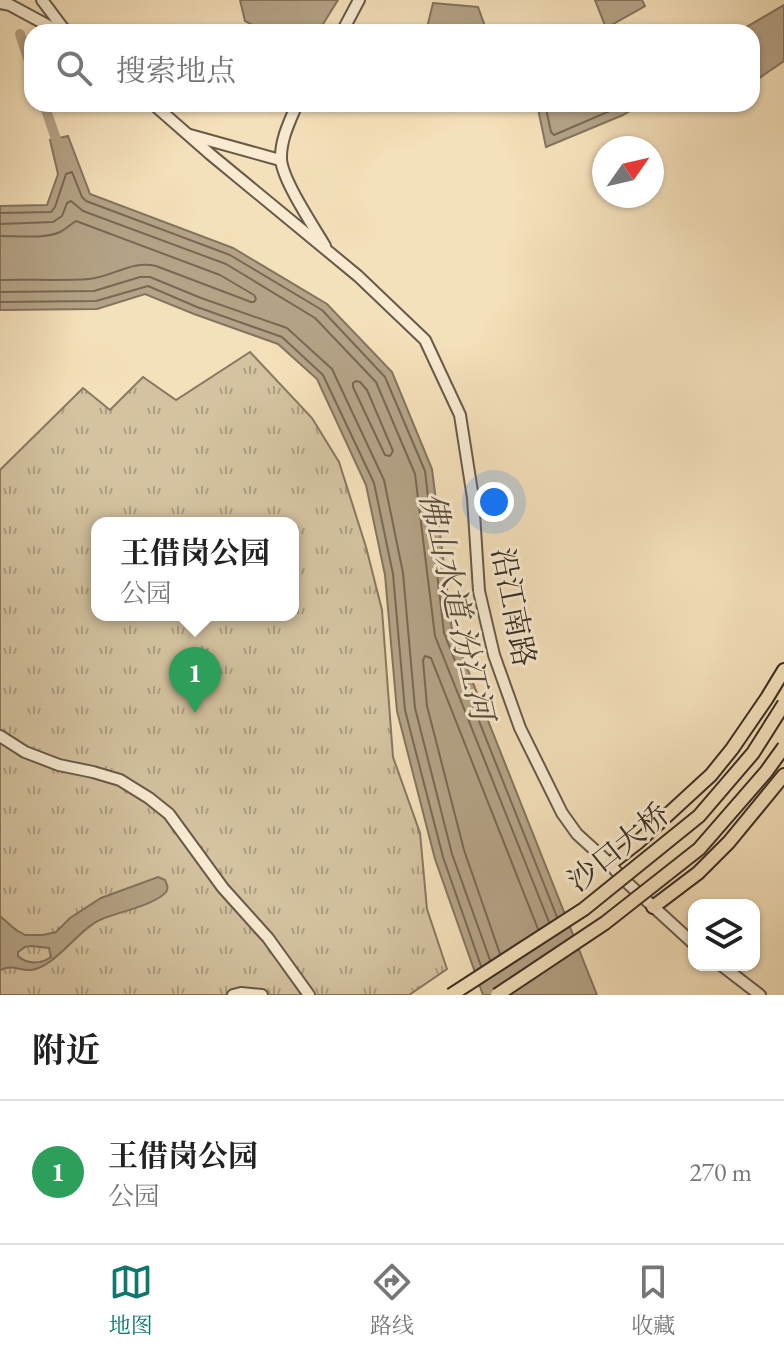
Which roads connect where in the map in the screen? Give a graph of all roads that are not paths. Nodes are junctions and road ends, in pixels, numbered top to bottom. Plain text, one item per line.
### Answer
1 (42, 0) edge
2 (359, 0) edge
3 (0, 3) edge
4 (45, 24) edge
5 (60, 24) edge
6 (346, 24) edge
7 (162, 112) edge
8 (294, 112) edge
9 (187, 134) junction
10 (280, 160) junction
11 (328, 251) junction
12 (784, 670) edge
13 (784, 704) edge
14 (0, 736) edge
15 (784, 747) edge
16 (784, 775) edge
17 (610, 864) junction
18 (653, 907) junction
19 (688, 939) edge
20 (729, 971) edge
21 (233, 995) edge
22 (262, 995) edge
23 (309, 995) edge
24 (451, 995) edge
25 (497, 995) edge
26 (760, 995) edge

1 - 5 street
2 - 6 street
3 - 4 street
7 - 9 street, 沿江南路
8 - 10 street
9 - 10 street
9 - 11 street, 沿江南路
10 - 11 street
11 - 17 street, 沿江南路
12 - 17 main road
13 - 24 main road, 沙口大桥, bridge
14 - 23 street
15 - 25 main road, 沙口大桥, bridge
16 - 18 main road
17 - 18 street, 沿江南路
18 - 19 street, 沿江南路
20 - 26 street
21 - 22 street

